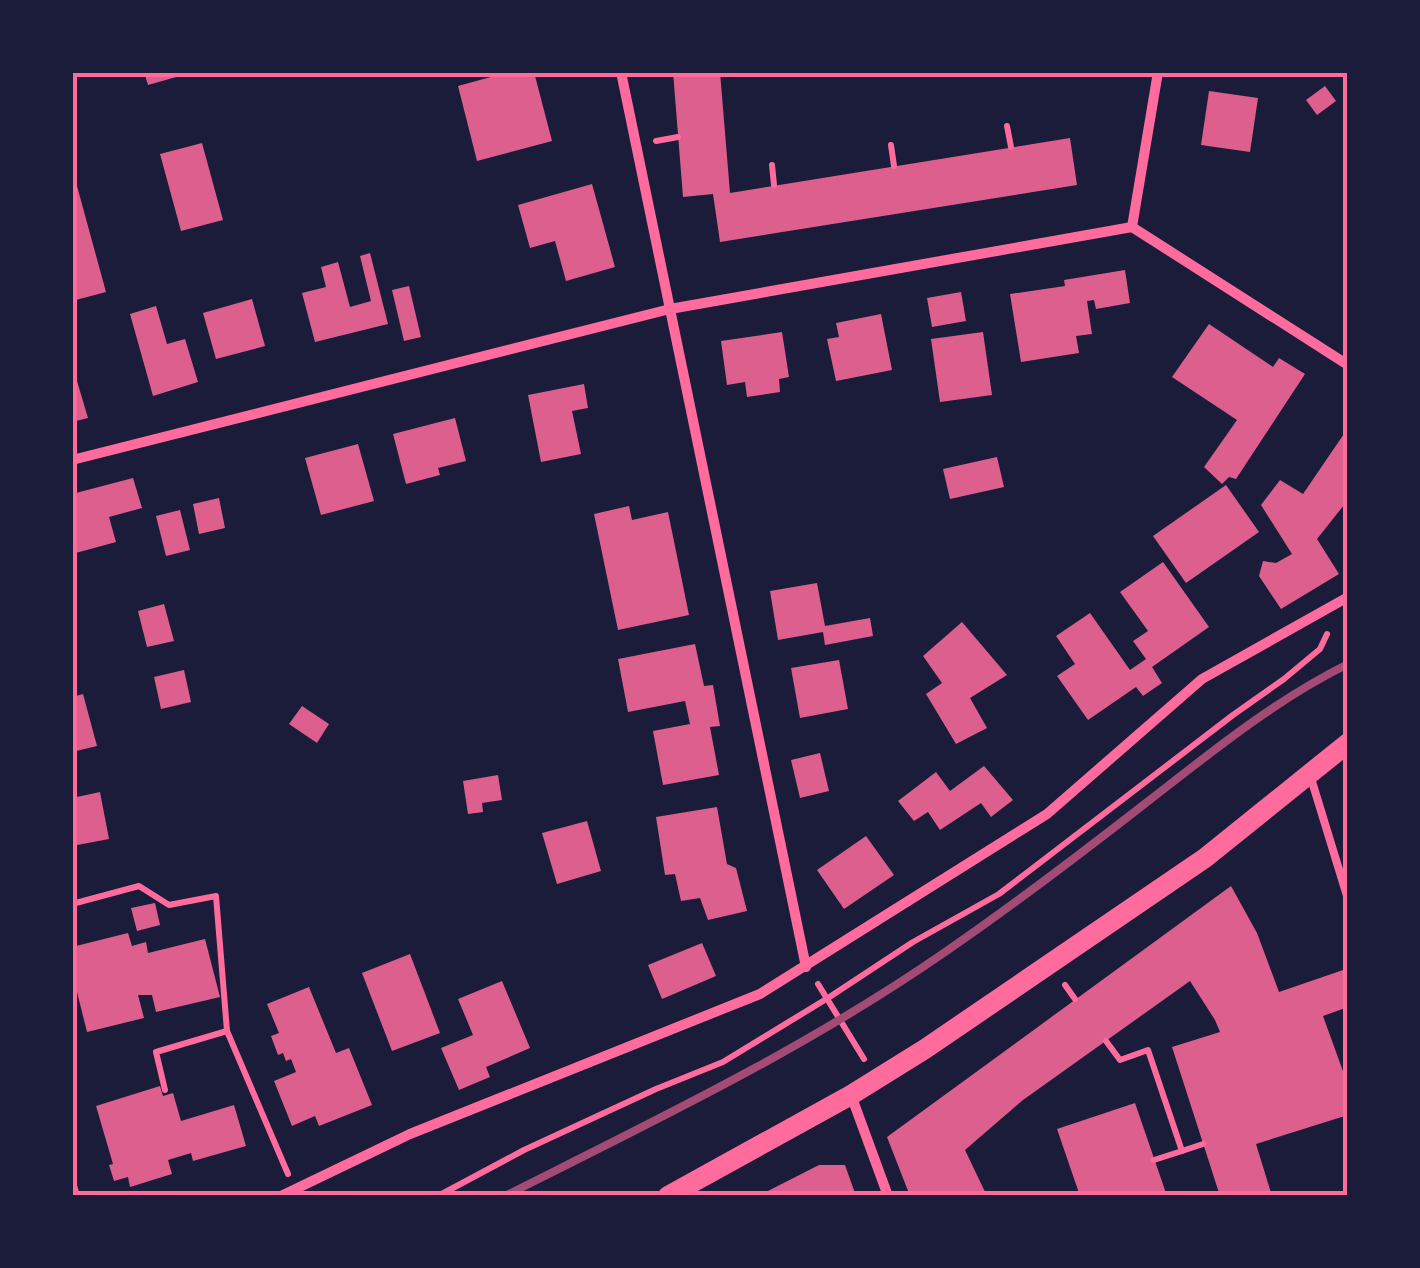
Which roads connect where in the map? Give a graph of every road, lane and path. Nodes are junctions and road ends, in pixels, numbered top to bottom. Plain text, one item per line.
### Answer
1 (621, 72) edge
2 (1158, 72) edge
3 (1008, 126) dead end
4 (891, 146) dead end
5 (1011, 147) dead end
6 (772, 165) dead end
7 (894, 166) dead end
8 (774, 185) dead end
9 (1132, 227) junction
10 (670, 309) junction
11 (1348, 364) edge
12 (72, 460) edge
13 (1344, 599) edge
14 (1348, 743) edge
15 (1310, 775) junction
16 (1348, 899) edge
17 (72, 904) edge
18 (806, 966) junction
19 (828, 998) junction
20 (227, 1031) junction
21 (1106, 1041) dead end
22 (863, 1055) dead end
23 (165, 1090) dead end
24 (851, 1094) junction
25 (1203, 1144) dead end
26 (1182, 1151) junction
27 (1154, 1160) dead end
28 (72, 1186) edge
29 (294, 1188) junction
30 (75, 1196) edge
31 (281, 1196) edge
32 (438, 1196) edge
33 (668, 1196) edge
34 (888, 1196) edge

1 - 10 street
2 - 9 street
3 - 5 path
4 - 7 path
6 - 8 path
9 - 10 street
9 - 11 street
10 - 12 street
10 - 18 street
13 - 18 street
13 - 19 path
14 - 15 main road
15 - 16 lane
15 - 24 main road
17 - 20 path
18 - 29 street
19 - 22 path
19 - 32 path
20 - 23 path
20 - 29 path
21 - 26 path
24 - 33 main road
24 - 34 street
25 - 26 path
26 - 27 path
28 - 30 street
29 - 31 street

